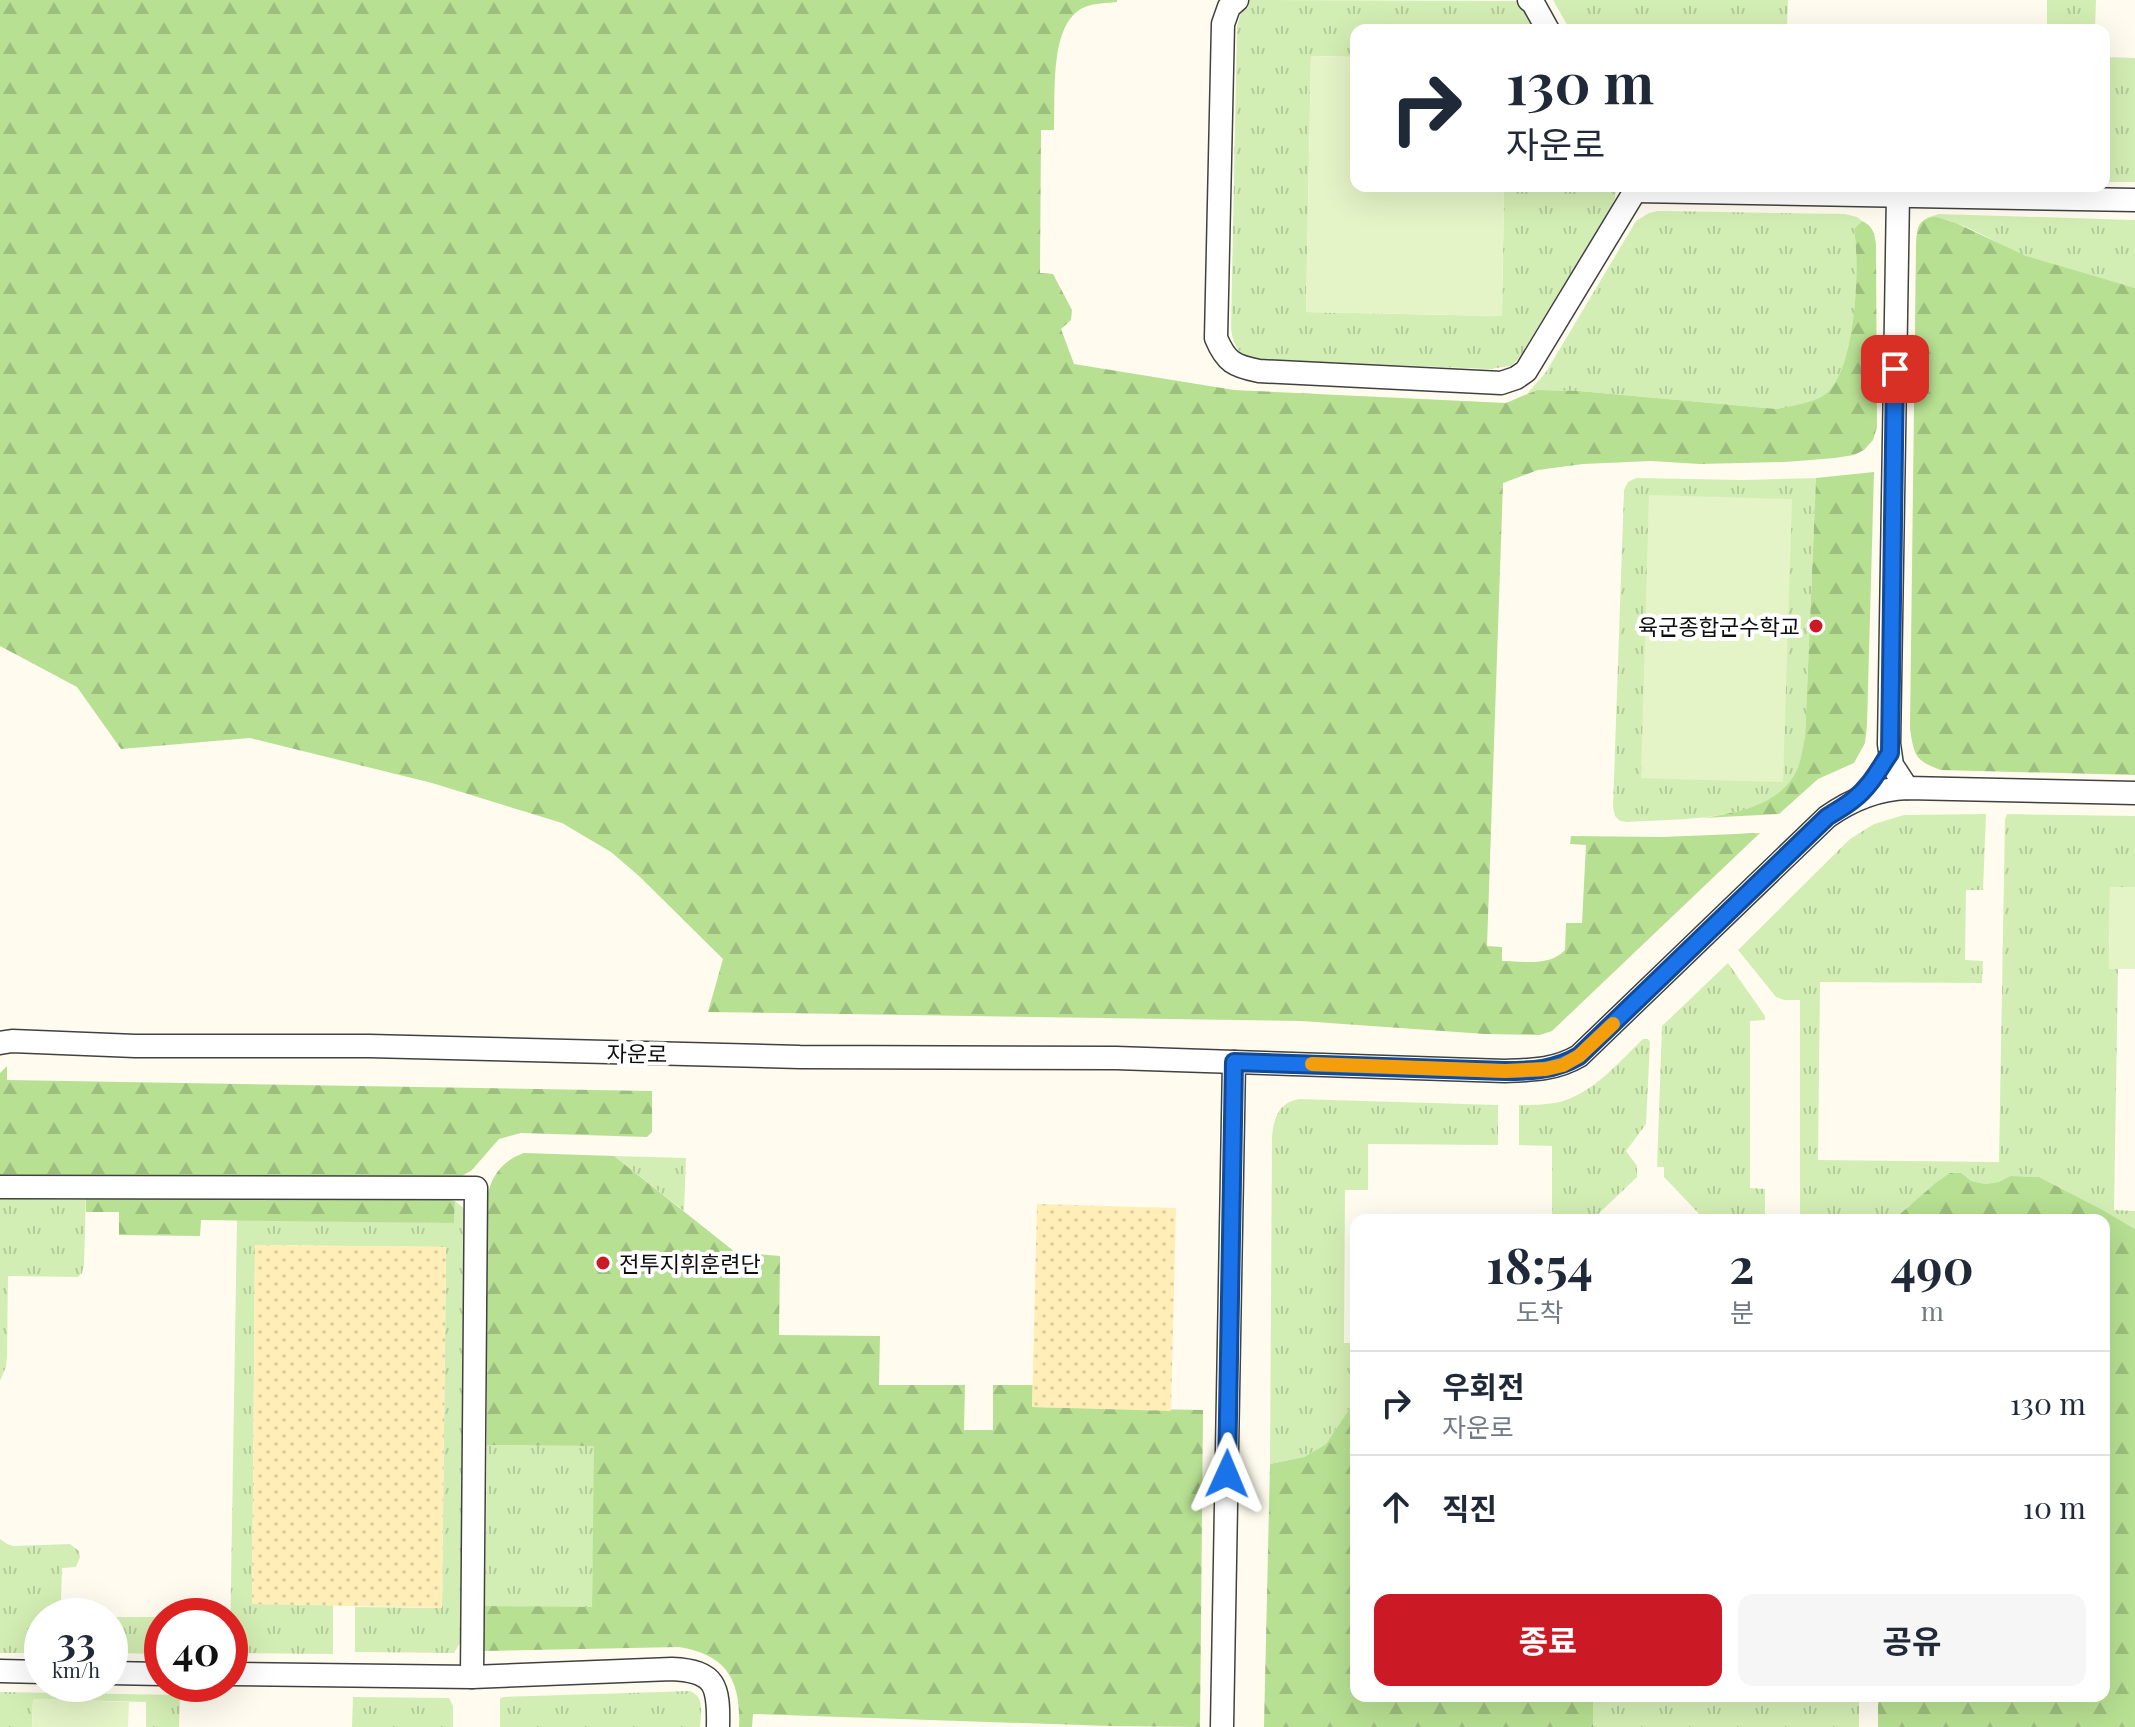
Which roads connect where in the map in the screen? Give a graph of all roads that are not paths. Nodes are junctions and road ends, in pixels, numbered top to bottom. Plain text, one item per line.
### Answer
1 (1237, 0) edge
2 (1529, 0) edge
3 (1545, 24) edge
4 (1631, 192) edge
5 (1792, 192) edge
6 (1898, 194) junction
7 (2135, 200) edge
8 (1890, 753) junction
9 (1907, 788) junction
10 (2135, 793) edge
11 (1852, 801) junction
12 (0, 1043) edge
13 (1234, 1062) junction
14 (0, 1187) edge
15 (0, 1671) edge
16 (24, 1672) edge
17 (248, 1674) edge
18 (472, 1677) junction
19 (718, 1727) edge
20 (1222, 1727) edge

1 - 4 street
2 - 3 street
5 - 6 street
6 - 7 street
6 - 8 street
8 - 9 street
8 - 11 street
9 - 10 street
9 - 11 street
11 - 13 street, 자운로
12 - 13 street, 자운로
13 - 20 street
14 - 18 street
15 - 16 street
17 - 18 street
18 - 19 street

